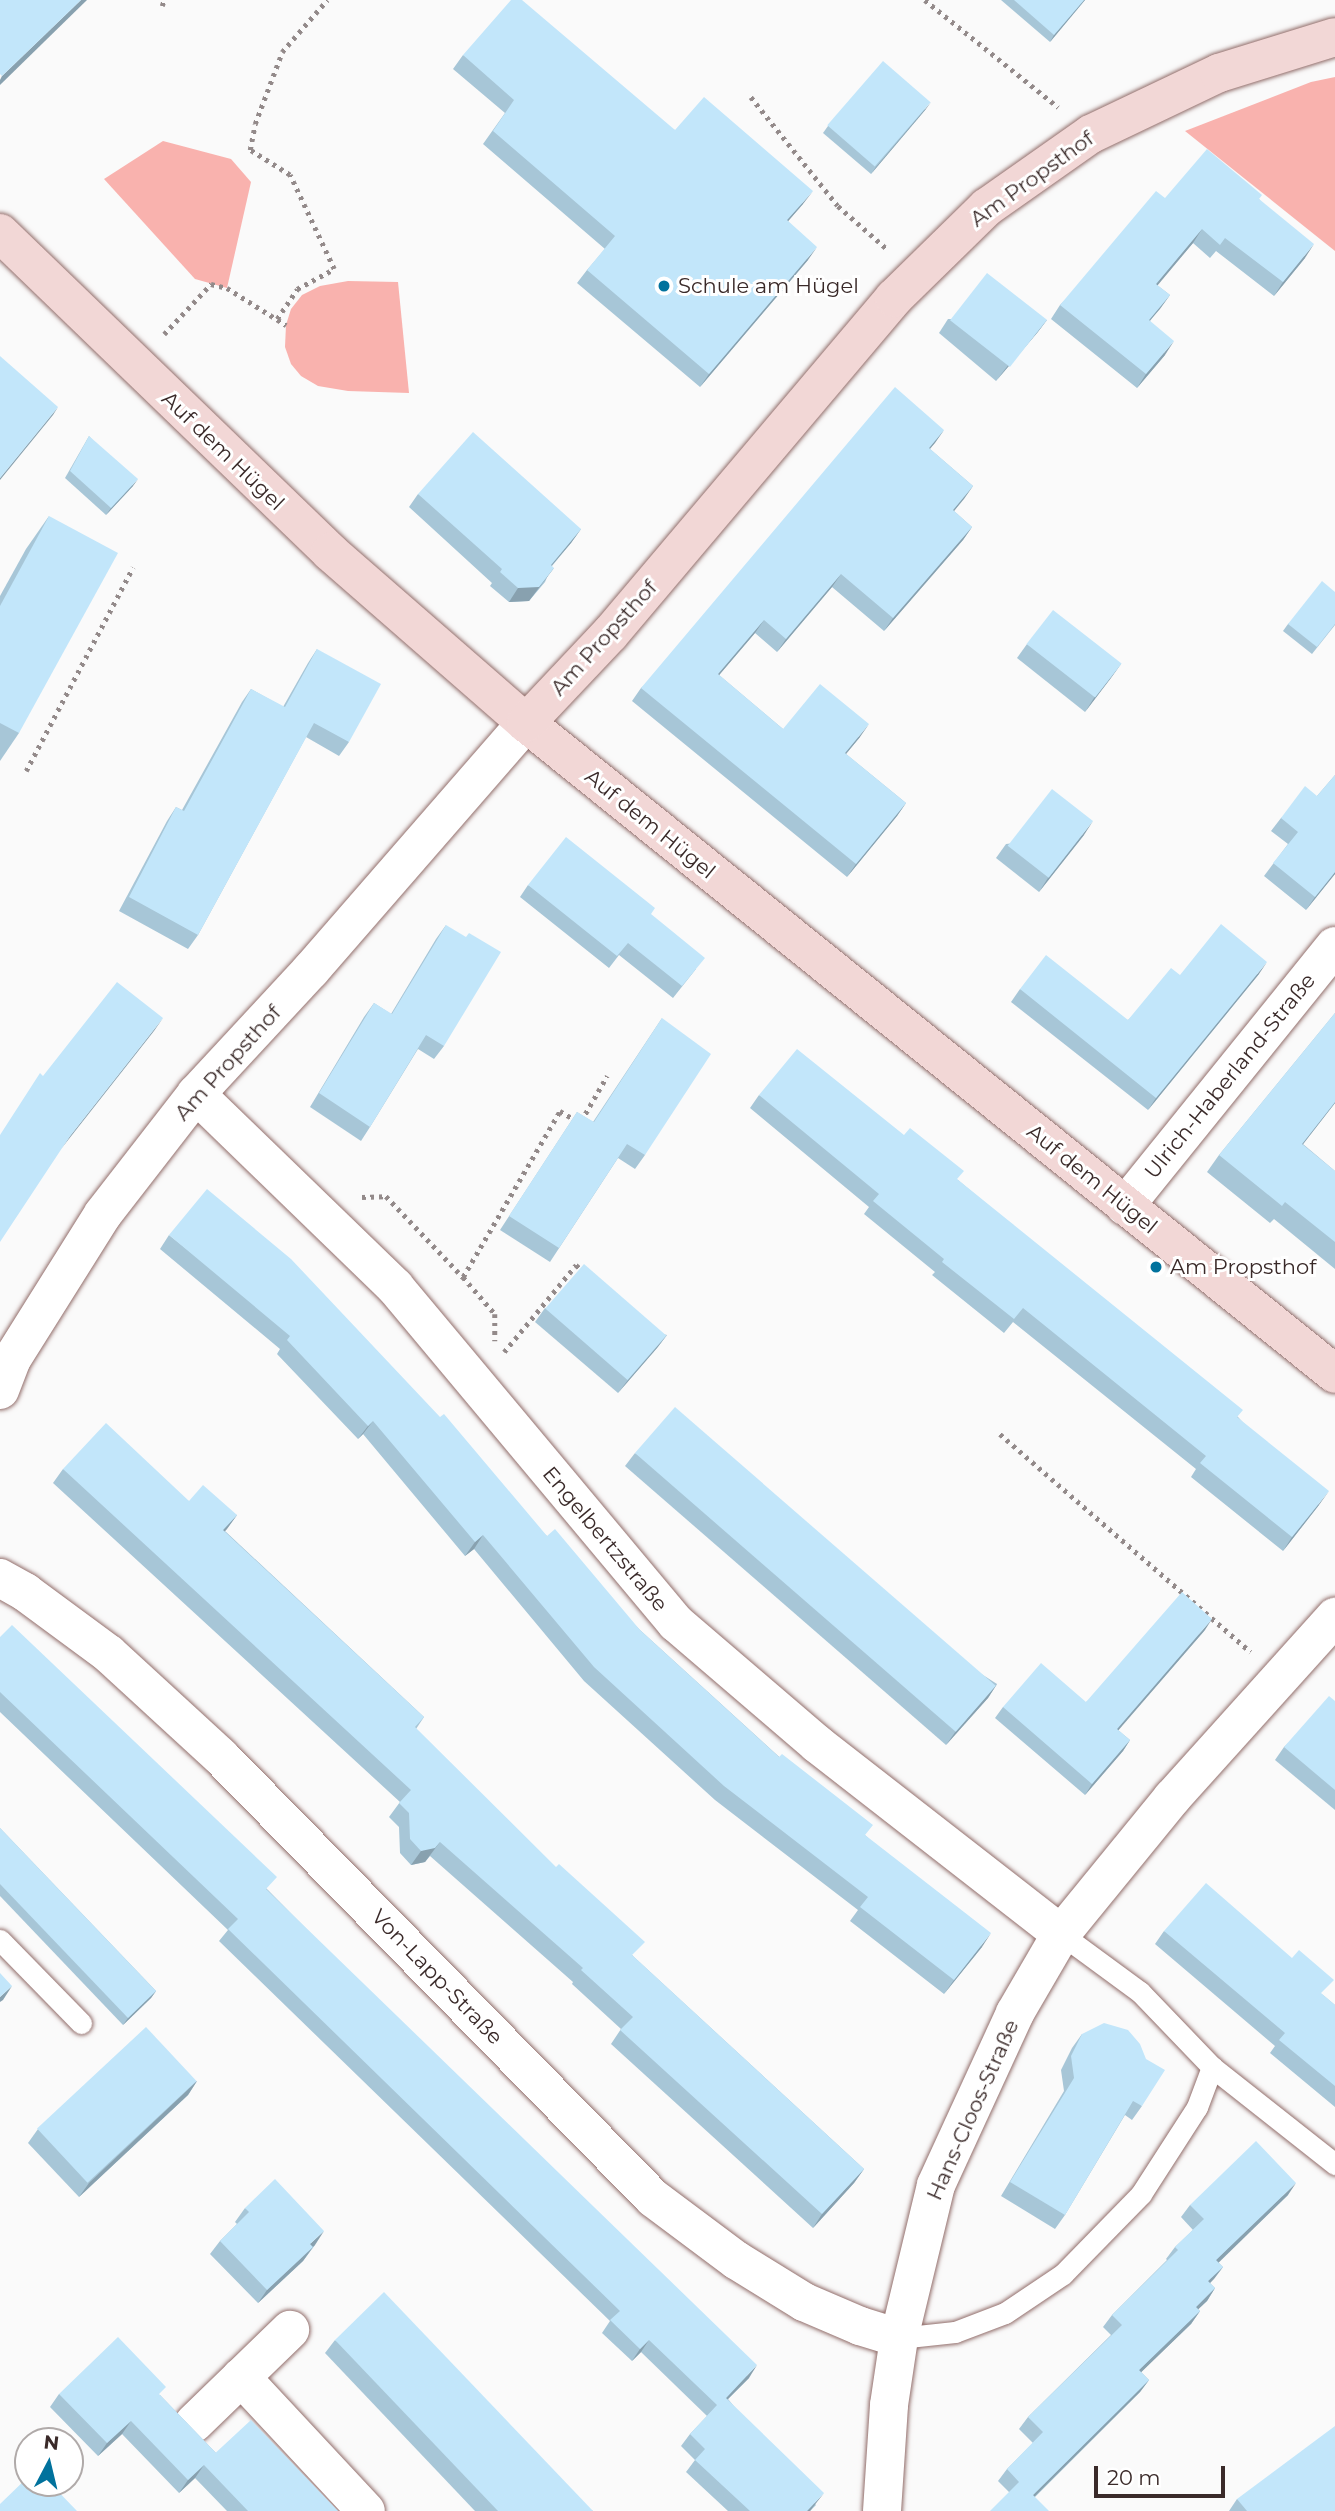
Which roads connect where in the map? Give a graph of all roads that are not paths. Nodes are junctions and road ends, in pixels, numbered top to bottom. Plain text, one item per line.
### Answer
1 (1335, 37) edge
2 (0, 233) edge
3 (526, 723) junction
4 (1335, 946) edge
5 (196, 1094) junction
6 (1125, 1206) junction
7 (4, 1367) edge
8 (1335, 1374) edge
9 (0, 1578) edge
10 (1335, 1617) edge
11 (1061, 1934) junction
12 (0, 1940) edge
13 (81, 2023) dead end
14 (1212, 2067) junction
15 (1335, 2164) edge
16 (290, 2330) dead end
17 (899, 2338) junction
18 (241, 2377) junction
19 (194, 2423) dead end
20 (366, 2511) edge
21 (882, 2511) edge

1 - 3 street, Am Propsthof
2 - 3 street, Auf dem Hügel
3 - 5 street, Am Propsthof
3 - 6 street, Auf dem Hügel
4 - 6 street, Ulrich-Haberland-Straße
5 - 7 street, Am Propsthof
5 - 11 street, Engelbertzstraße
6 - 8 street, Auf dem Hügel
9 - 17 street, Von-Lapp-Straße
10 - 11 street, Hans-Cloos-Straße
11 - 14 lane
11 - 17 street, Hans-Cloos-Straße
12 - 13 lane
14 - 15 lane
14 - 17 lane
16 - 18 street
17 - 21 street, Hans-Cloos-Straße
18 - 19 street
18 - 20 street

